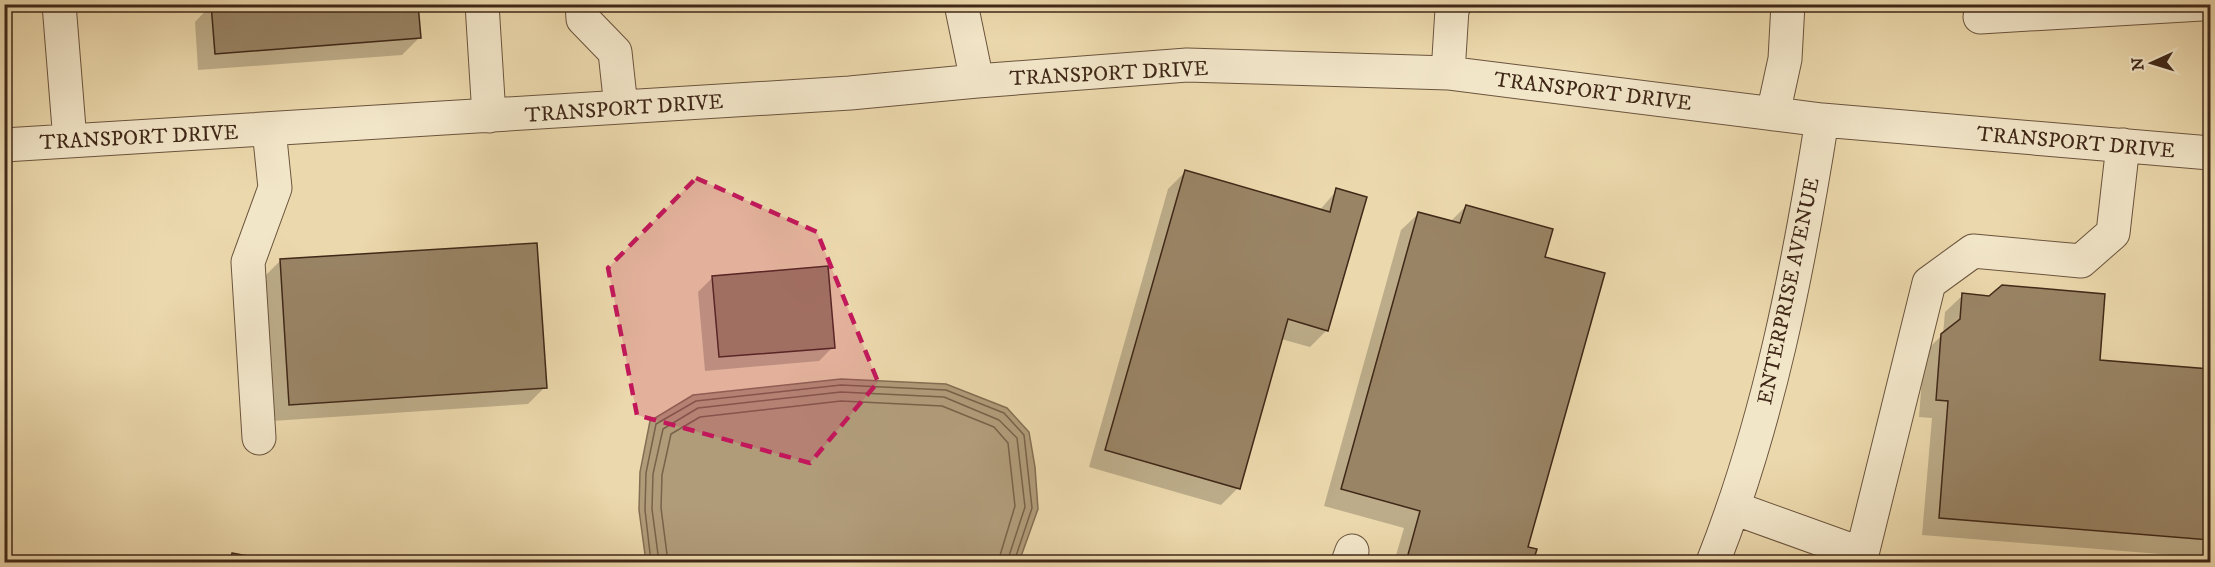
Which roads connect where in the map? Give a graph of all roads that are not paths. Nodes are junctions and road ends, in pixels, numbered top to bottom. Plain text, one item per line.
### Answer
1 (59, 4) edge
2 (482, 4) edge
3 (582, 4) edge
4 (961, 4) edge
5 (1455, 4) edge
6 (1788, 4) edge
7 (2202, 4) edge
8 (1980, 17) dead end
9 (1448, 73) junction
10 (977, 81) junction
11 (621, 107) junction
12 (1773, 114) junction
13 (489, 116) junction
14 (1822, 120) junction
15 (269, 129) junction
16 (70, 141) junction
17 (4, 145) edge
18 (2122, 146) junction
19 (2211, 153) edge
20 (259, 438) dead end
21 (1734, 507) junction
22 (1872, 558) edge
23 (1713, 562) edge

1 - 16 street
2 - 13 street
3 - 11 street
4 - 10 street
5 - 9 street
6 - 12 street
7 - 8 street
9 - 10 street, TRANSPORT DRIVE
9 - 12 street, TRANSPORT DRIVE
10 - 11 street, TRANSPORT DRIVE
11 - 13 street, TRANSPORT DRIVE
12 - 14 street, TRANSPORT DRIVE
13 - 15 street, TRANSPORT DRIVE
14 - 18 street, TRANSPORT DRIVE
14 - 21 street, ENTERPRISE AVENUE
15 - 16 street, TRANSPORT DRIVE
15 - 20 street
16 - 17 street, TRANSPORT DRIVE
18 - 19 street, TRANSPORT DRIVE
18 - 22 street
21 - 22 street
21 - 23 street, ENTERPRISE AVENUE

